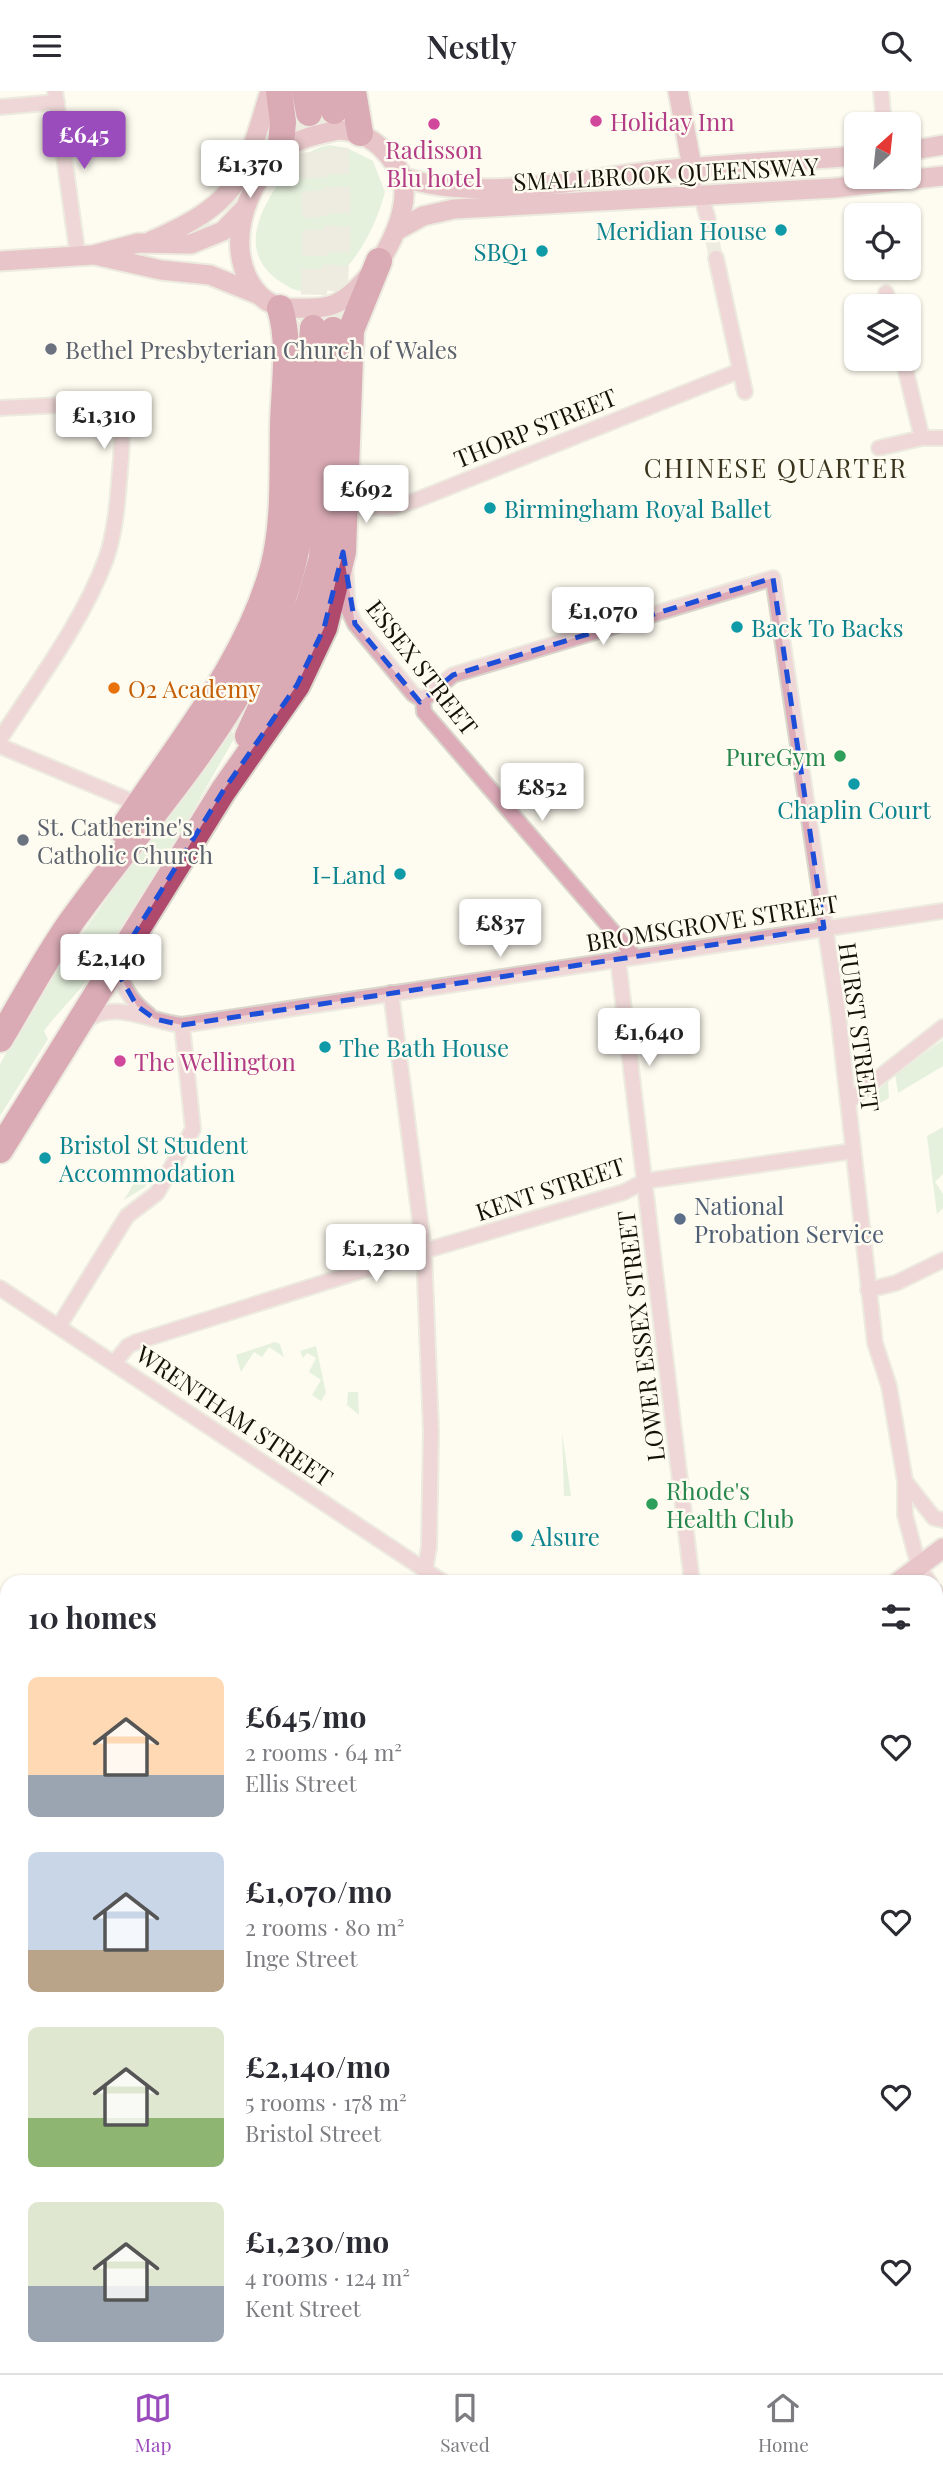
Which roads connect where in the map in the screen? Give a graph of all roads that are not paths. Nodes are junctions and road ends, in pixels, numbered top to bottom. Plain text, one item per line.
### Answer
1 (270, 91) edge
2 (279, 91) edge
3 (353, 91) edge
4 (678, 91) edge
5 (881, 91) edge
6 (56, 96) edge
7 (0, 107) edge
8 (883, 112) edge
9 (360, 133) junction
10 (943, 145) edge
11 (921, 149) edge
12 (279, 155) junction
13 (844, 157) edge
14 (690, 168) junction
15 (402, 177) junction
16 (943, 177) edge
17 (701, 195) junction
18 (247, 207) junction
19 (708, 219) tunnel mouth
20 (396, 231) junction
21 (150, 242) junction
22 (86, 256) junction
23 (716, 258) tunnel mouth
24 (0, 261) edge
25 (379, 261) junction
26 (257, 294) junction
27 (279, 308) junction
28 (739, 371) junction
29 (906, 371) edge
30 (745, 392) dead end
31 (0, 408) edge
32 (943, 438) edge
33 (922, 439) junction
34 (879, 449) dead end
35 (345, 506) junction
36 (343, 552) junction
37 (423, 700) junction
38 (0, 739) edge
39 (0, 746) edge
40 (223, 791) junction
41 (138, 804) junction
42 (943, 911) edge
43 (69, 926) junction
44 (824, 928) junction
45 (120, 957) junction
46 (635, 957) junction
47 (618, 959) junction
48 (391, 993) junction
49 (155, 1019) junction
50 (182, 1025) junction
51 (77, 1027) junction
52 (943, 1027) edge
53 (0, 1039) edge
54 (848, 1102) junction
55 (0, 1150) edge
56 (853, 1151) junction
57 (645, 1181) junction
58 (424, 1251) junction
59 (943, 1260) edge
60 (0, 1288) edge
61 (867, 1290) junction
62 (59, 1326) junction
63 (115, 1362) junction
64 (905, 1482) junction
65 (943, 1520) edge
66 (943, 1548) edge
67 (425, 1570) junction
68 (924, 1574) edge
69 (432, 1575) edge
70 (691, 1575) edge

1 - 21 street
2 - 12 highway
3 - 9 highway
4 - 14 street
5 - 8 street
6 - 7 street
6 - 22 street
9 - 12 street
9 - 15 street
10 - 11 street
12 - 18 street
13 - 14 street, SMALLBROOK QUEENSWAY
14 - 15 street, SMALLBROOK QUEENSWAY
14 - 17 street
15 - 20 street
16 - 17 street, SMALLBROOK QUEENSWAY
17 - 19 street
17 - 20 street, SMALLBROOK QUEENSWAY
18 - 21 street
18 - 26 street
20 - 25 street
21 - 22 street
22 - 24 street
22 - 26 street
23 - 28 street
25 - 27 street
25 - 35 highway
26 - 27 street
27 - 41 highway
28 - 30 street
28 - 35 street, THORP STREET
29 - 33 street
31 - 38 street
32 - 33 street
33 - 34 street
35 - 36 highway
36 - 37 street, ESSEX STREET
36 - 40 highway
37 - 44 street, HURST STREET
37 - 46 street, ESSEX STREET
39 - 41 street
40 - 43 highway
40 - 45 highway
41 - 43 highway
42 - 44 street, BROMSGROVE STREET
43 - 53 highway
44 - 46 street, BROMSGROVE STREET
44 - 54 street, HURST STREET
45 - 49 street
45 - 51 highway
46 - 47 street, BROMSGROVE STREET
47 - 48 street, BROMSGROVE STREET
47 - 57 street, LOWER ESSEX STREET
48 - 50 street, BROMSGROVE STREET
48 - 58 street
49 - 50 street, BROMSGROVE STREET
49 - 51 street, BROMSGROVE STREET
50 - 62 street
51 - 55 highway
52 - 54 street
54 - 56 street, HURST STREET
56 - 57 street, KENT STREET
56 - 61 street, HURST STREET
57 - 58 street, KENT STREET
57 - 70 street, LOWER ESSEX STREET
58 - 63 street, KENT STREET
58 - 67 street
59 - 61 street
60 - 62 street, WRENTHAM STREET
61 - 64 street, HURST STREET
62 - 63 street, WRENTHAM STREET
63 - 67 street, WRENTHAM STREET
64 - 65 street, HURST STREET
64 - 68 street, HURST STREET
66 - 68 street
67 - 69 street, WRENTHAM STREET

